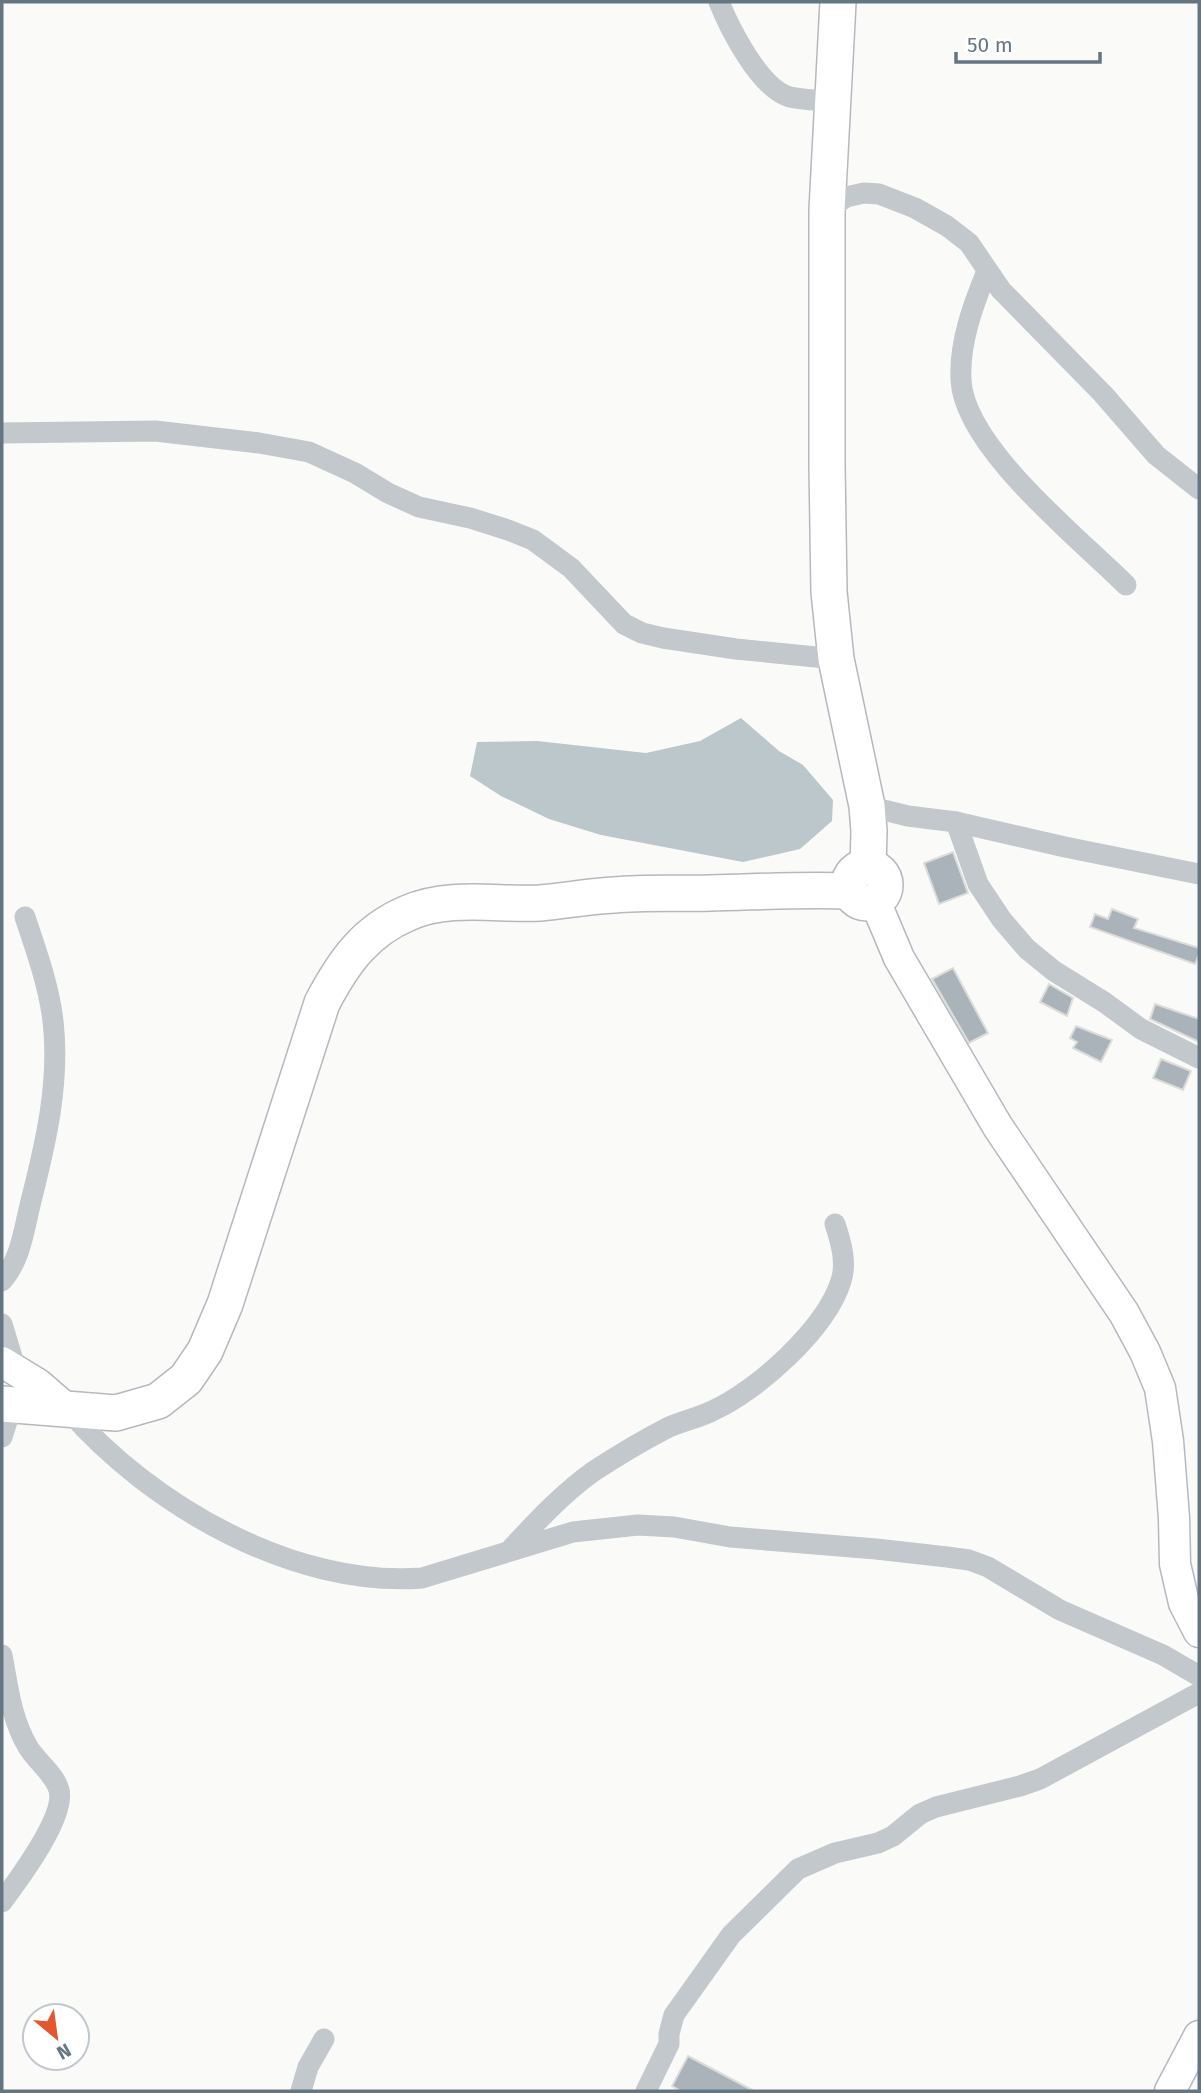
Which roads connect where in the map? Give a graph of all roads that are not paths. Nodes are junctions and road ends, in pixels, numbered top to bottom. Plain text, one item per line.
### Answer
1 (719, 2) edge
2 (838, 2) edge
3 (834, 102) junction
4 (827, 210) junction
5 (987, 271) junction
6 (2, 433) edge
7 (1199, 489) edge
8 (1126, 585) dead end
9 (836, 659) junction
10 (867, 806) junction
11 (956, 822) junction
12 (1199, 874) edge
13 (864, 886) junction
14 (25, 917) dead end
15 (1199, 1058) edge
16 (835, 1224) dead end
17 (2, 1281) edge
18 (2, 1324) edge
19 (9, 1366) edge
20 (68, 1410) junction
21 (5, 1415) edge
22 (511, 1549) junction
23 (1199, 1632) edge
24 (2, 1655) edge
25 (1199, 1676) edge
26 (1199, 1693) edge
27 (2, 1902) edge
28 (1199, 2036) edge
29 (324, 2039) dead end
30 (301, 2091) edge
31 (646, 2091) edge
32 (1170, 2091) edge

1 - 3 street
2 - 3 highway
3 - 4 highway
4 - 5 street
4 - 9 highway
5 - 7 street
5 - 8 street
6 - 9 street
9 - 10 highway
10 - 11 street
10 - 13 highway
11 - 12 street
11 - 15 street
13 - 20 highway
13 - 23 main road
14 - 17 street
16 - 22 street
18 - 19 street
19 - 20 main road
20 - 21 highway
20 - 22 street
22 - 25 street
24 - 27 street
26 - 31 street
28 - 32 main road
29 - 30 street

